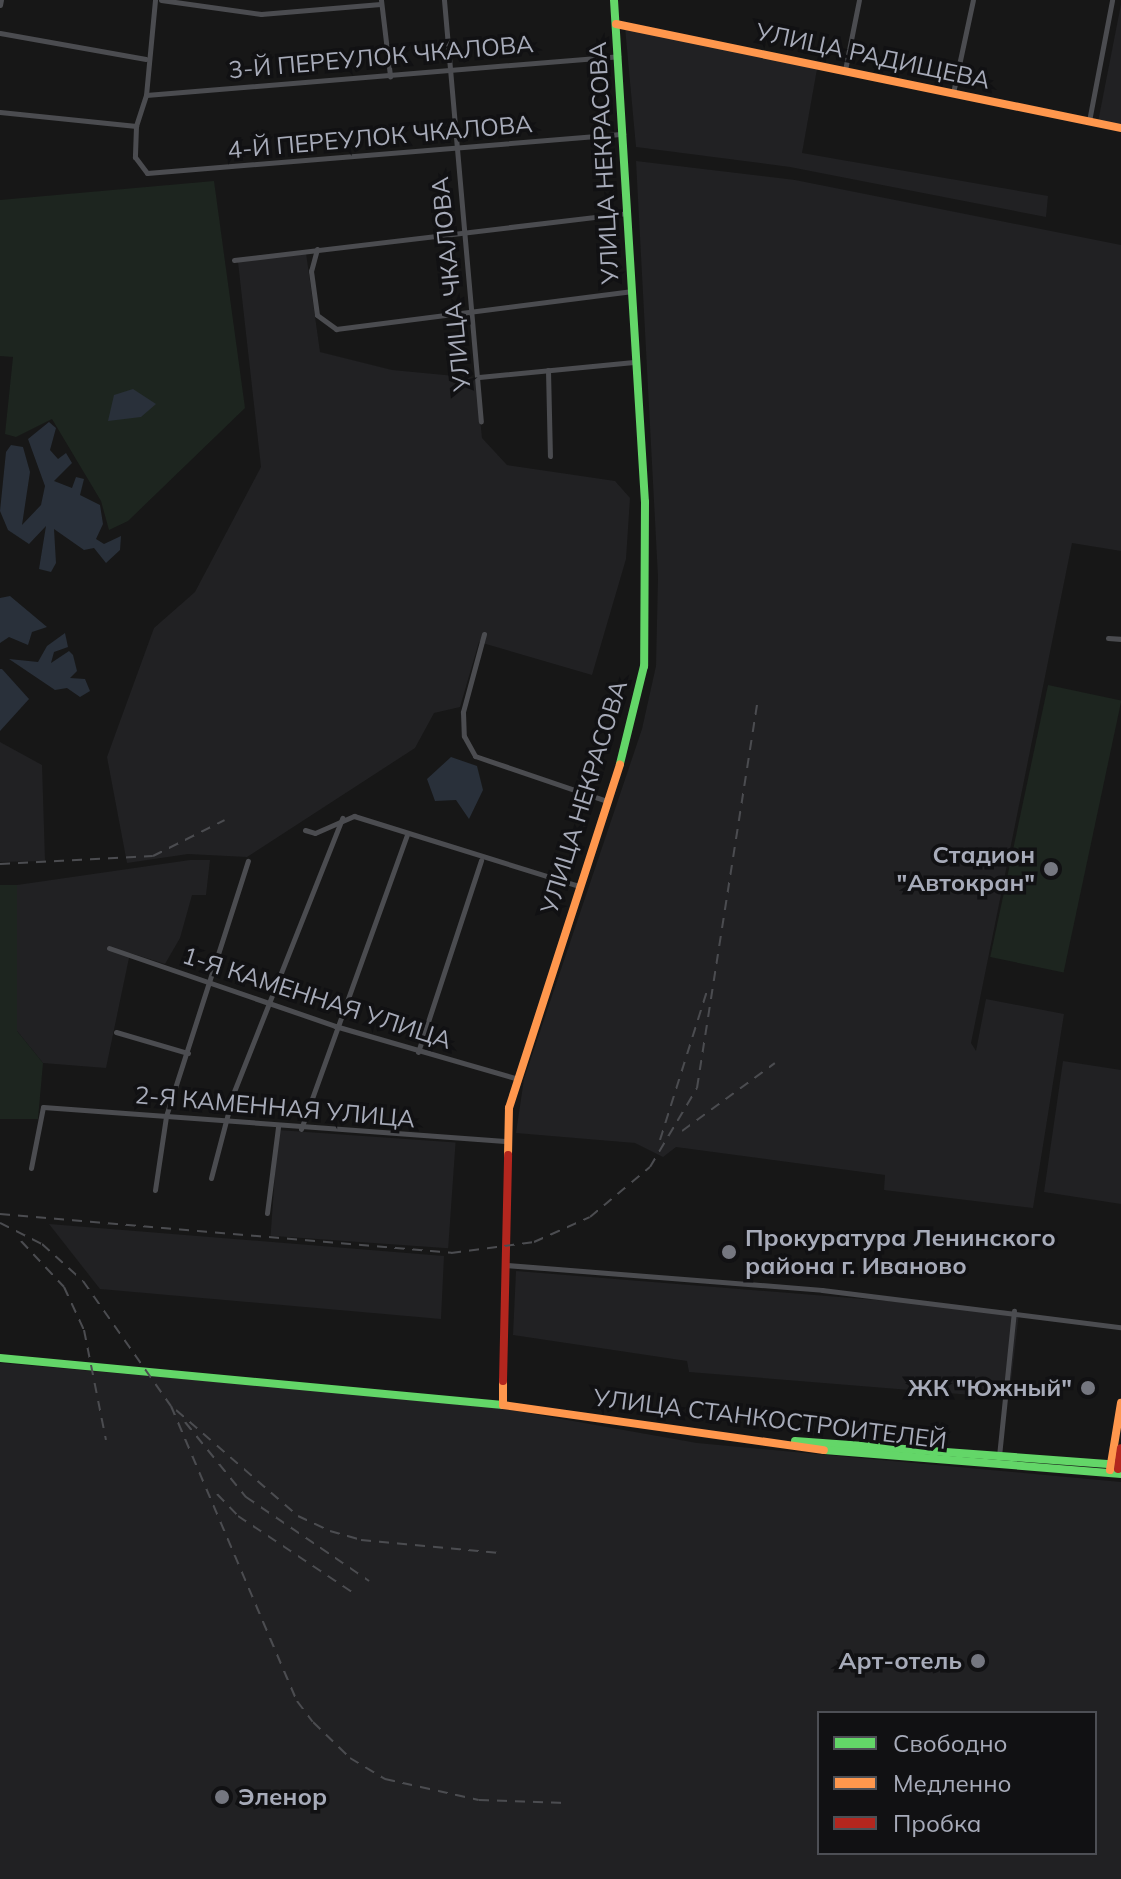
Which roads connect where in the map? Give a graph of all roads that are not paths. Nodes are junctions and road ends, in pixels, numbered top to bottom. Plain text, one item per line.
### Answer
1 (158, 0) edge
2 (444, 0) edge
3 (614, 0) edge
4 (859, 0) edge
5 (973, 0) edge
6 (1112, 0) edge
7 (381, 2) edge
8 (616, 24) junction
9 (0, 33) edge
10 (618, 56) junction
11 (146, 59) junction
12 (451, 69) junction
13 (845, 70) junction
14 (390, 76) junction
15 (953, 93) junction
16 (146, 95) junction
17 (0, 112) edge
18 (1089, 122) junction
19 (136, 126) junction
20 (1121, 128) edge
21 (624, 134) junction
22 (457, 149) junction
23 (628, 213) junction
24 (465, 232) junction
25 (317, 249) junction
26 (234, 260) dead end
27 (632, 291) junction
28 (471, 310) junction
29 (636, 362) junction
30 (548, 370) junction
31 (479, 377) junction
32 (481, 421) dead end
33 (550, 456) dead end
34 (484, 634) dead end
35 (1108, 638) dead end
36 (1121, 639) edge
37 (607, 801) junction
38 (342, 818) junction
39 (305, 830) dead end
40 (407, 835) junction
41 (481, 860) junction
42 (248, 861) dead end
43 (579, 886) junction
44 (109, 948) dead end
45 (211, 985) junction
46 (268, 1003) junction
47 (335, 1026) junction
48 (116, 1032) dead end
49 (418, 1052) junction
50 (188, 1053) junction
51 (515, 1078) junction
52 (166, 1116) junction
53 (223, 1122) junction
54 (278, 1127) junction
55 (301, 1129) junction
56 (505, 1141) junction
57 (31, 1168) dead end
58 (211, 1178) dead end
59 (155, 1190) dead end
60 (267, 1213) dead end
61 (505, 1265) junction
62 (1014, 1311) junction
63 (1121, 1327) edge
64 (0, 1358) edge
65 (503, 1403) junction
66 (1121, 1403) edge
67 (1121, 1448) edge
68 (999, 1456) junction
69 (1116, 1469) edge

1 - 7 street
1 - 11 street
2 - 12 street, УЛИЦА ЧКАЛОВА
3 - 8 main road, УЛИЦА НЕКРАСОВА
4 - 13 street
5 - 15 street
6 - 18 street
7 - 14 street
8 - 10 main road, УЛИЦА НЕКРАСОВА
8 - 13 main road, УЛИЦА РАДИЩЕВА
9 - 11 street
10 - 12 street, 3-Й ПЕРЕУЛОК ЧКАЛОВА
10 - 21 main road, УЛИЦА НЕКРАСОВА
11 - 16 street
12 - 14 street, 3-Й ПЕРЕУЛОК ЧКАЛОВА
12 - 22 street, УЛИЦА ЧКАЛОВА
13 - 15 main road, УЛИЦА РАДИЩЕВА
14 - 16 street, 3-Й ПЕРЕУЛОК ЧКАЛОВА
15 - 18 main road, УЛИЦА РАДИЩЕВА
16 - 19 street
17 - 19 street
18 - 20 main road, УЛИЦА РАДИЩЕВА
19 - 22 street, 4-Й ПЕРЕУЛОК ЧКАЛОВА
21 - 22 street, 4-Й ПЕРЕУЛОК ЧКАЛОВА
21 - 23 main road, УЛИЦА НЕКРАСОВА
22 - 24 street, УЛИЦА ЧКАЛОВА
23 - 24 street
23 - 27 main road, УЛИЦА НЕКРАСОВА
24 - 25 street
24 - 28 street, УЛИЦА ЧКАЛОВА
25 - 26 street
25 - 28 street
27 - 28 street
27 - 29 main road, УЛИЦА НЕКРАСОВА
28 - 31 street, УЛИЦА ЧКАЛОВА
29 - 30 street
29 - 37 main road, УЛИЦА НЕКРАСОВА
30 - 31 street
30 - 33 street
31 - 32 street, УЛИЦА ЧКАЛОВА
34 - 37 street
35 - 36 street
37 - 43 main road, УЛИЦА НЕКРАСОВА
38 - 39 street
38 - 40 street
38 - 46 street
40 - 41 street
40 - 47 street
41 - 43 street
41 - 49 street
42 - 45 street
43 - 51 main road, УЛИЦА НЕКРАСОВА
44 - 45 street, 1-Я КАМЕННАЯ УЛИЦА
45 - 46 street, 1-Я КАМЕННАЯ УЛИЦА
45 - 50 street
46 - 47 street, 1-Я КАМЕННАЯ УЛИЦА
46 - 53 street
47 - 49 street, 1-Я КАМЕННАЯ УЛИЦА
47 - 55 street
48 - 50 street
49 - 51 street, 1-Я КАМЕННАЯ УЛИЦА
50 - 52 street
51 - 56 main road, УЛИЦА НЕКРАСОВА
52 - 53 street, 2-Я КАМЕННАЯ УЛИЦА
52 - 57 street, 2-Я КАМЕННАЯ УЛИЦА
52 - 59 street
53 - 54 street, 2-Я КАМЕННАЯ УЛИЦА
53 - 58 street
54 - 55 street, 2-Я КАМЕННАЯ УЛИЦА
54 - 60 street
55 - 56 street, 2-Я КАМЕННАЯ УЛИЦА
56 - 61 main road, УЛИЦА НЕКРАСОВА
61 - 62 street
61 - 65 main road, УЛИЦА НЕКРАСОВА
62 - 63 street
62 - 68 street
64 - 65 main road, УЛИЦА СТАНКОСТРОИТЕЛЕЙ
65 - 68 main road, УЛИЦА СТАНКОСТРОИТЕЛЕЙ
65 - 69 main road, УЛИЦА СТАНКОСТРОИТЕЛЕЙ
66 - 69 main road
67 - 69 main road
68 - 69 main road, УЛИЦА СТАНКОСТРОИТЕЛЕЙ

